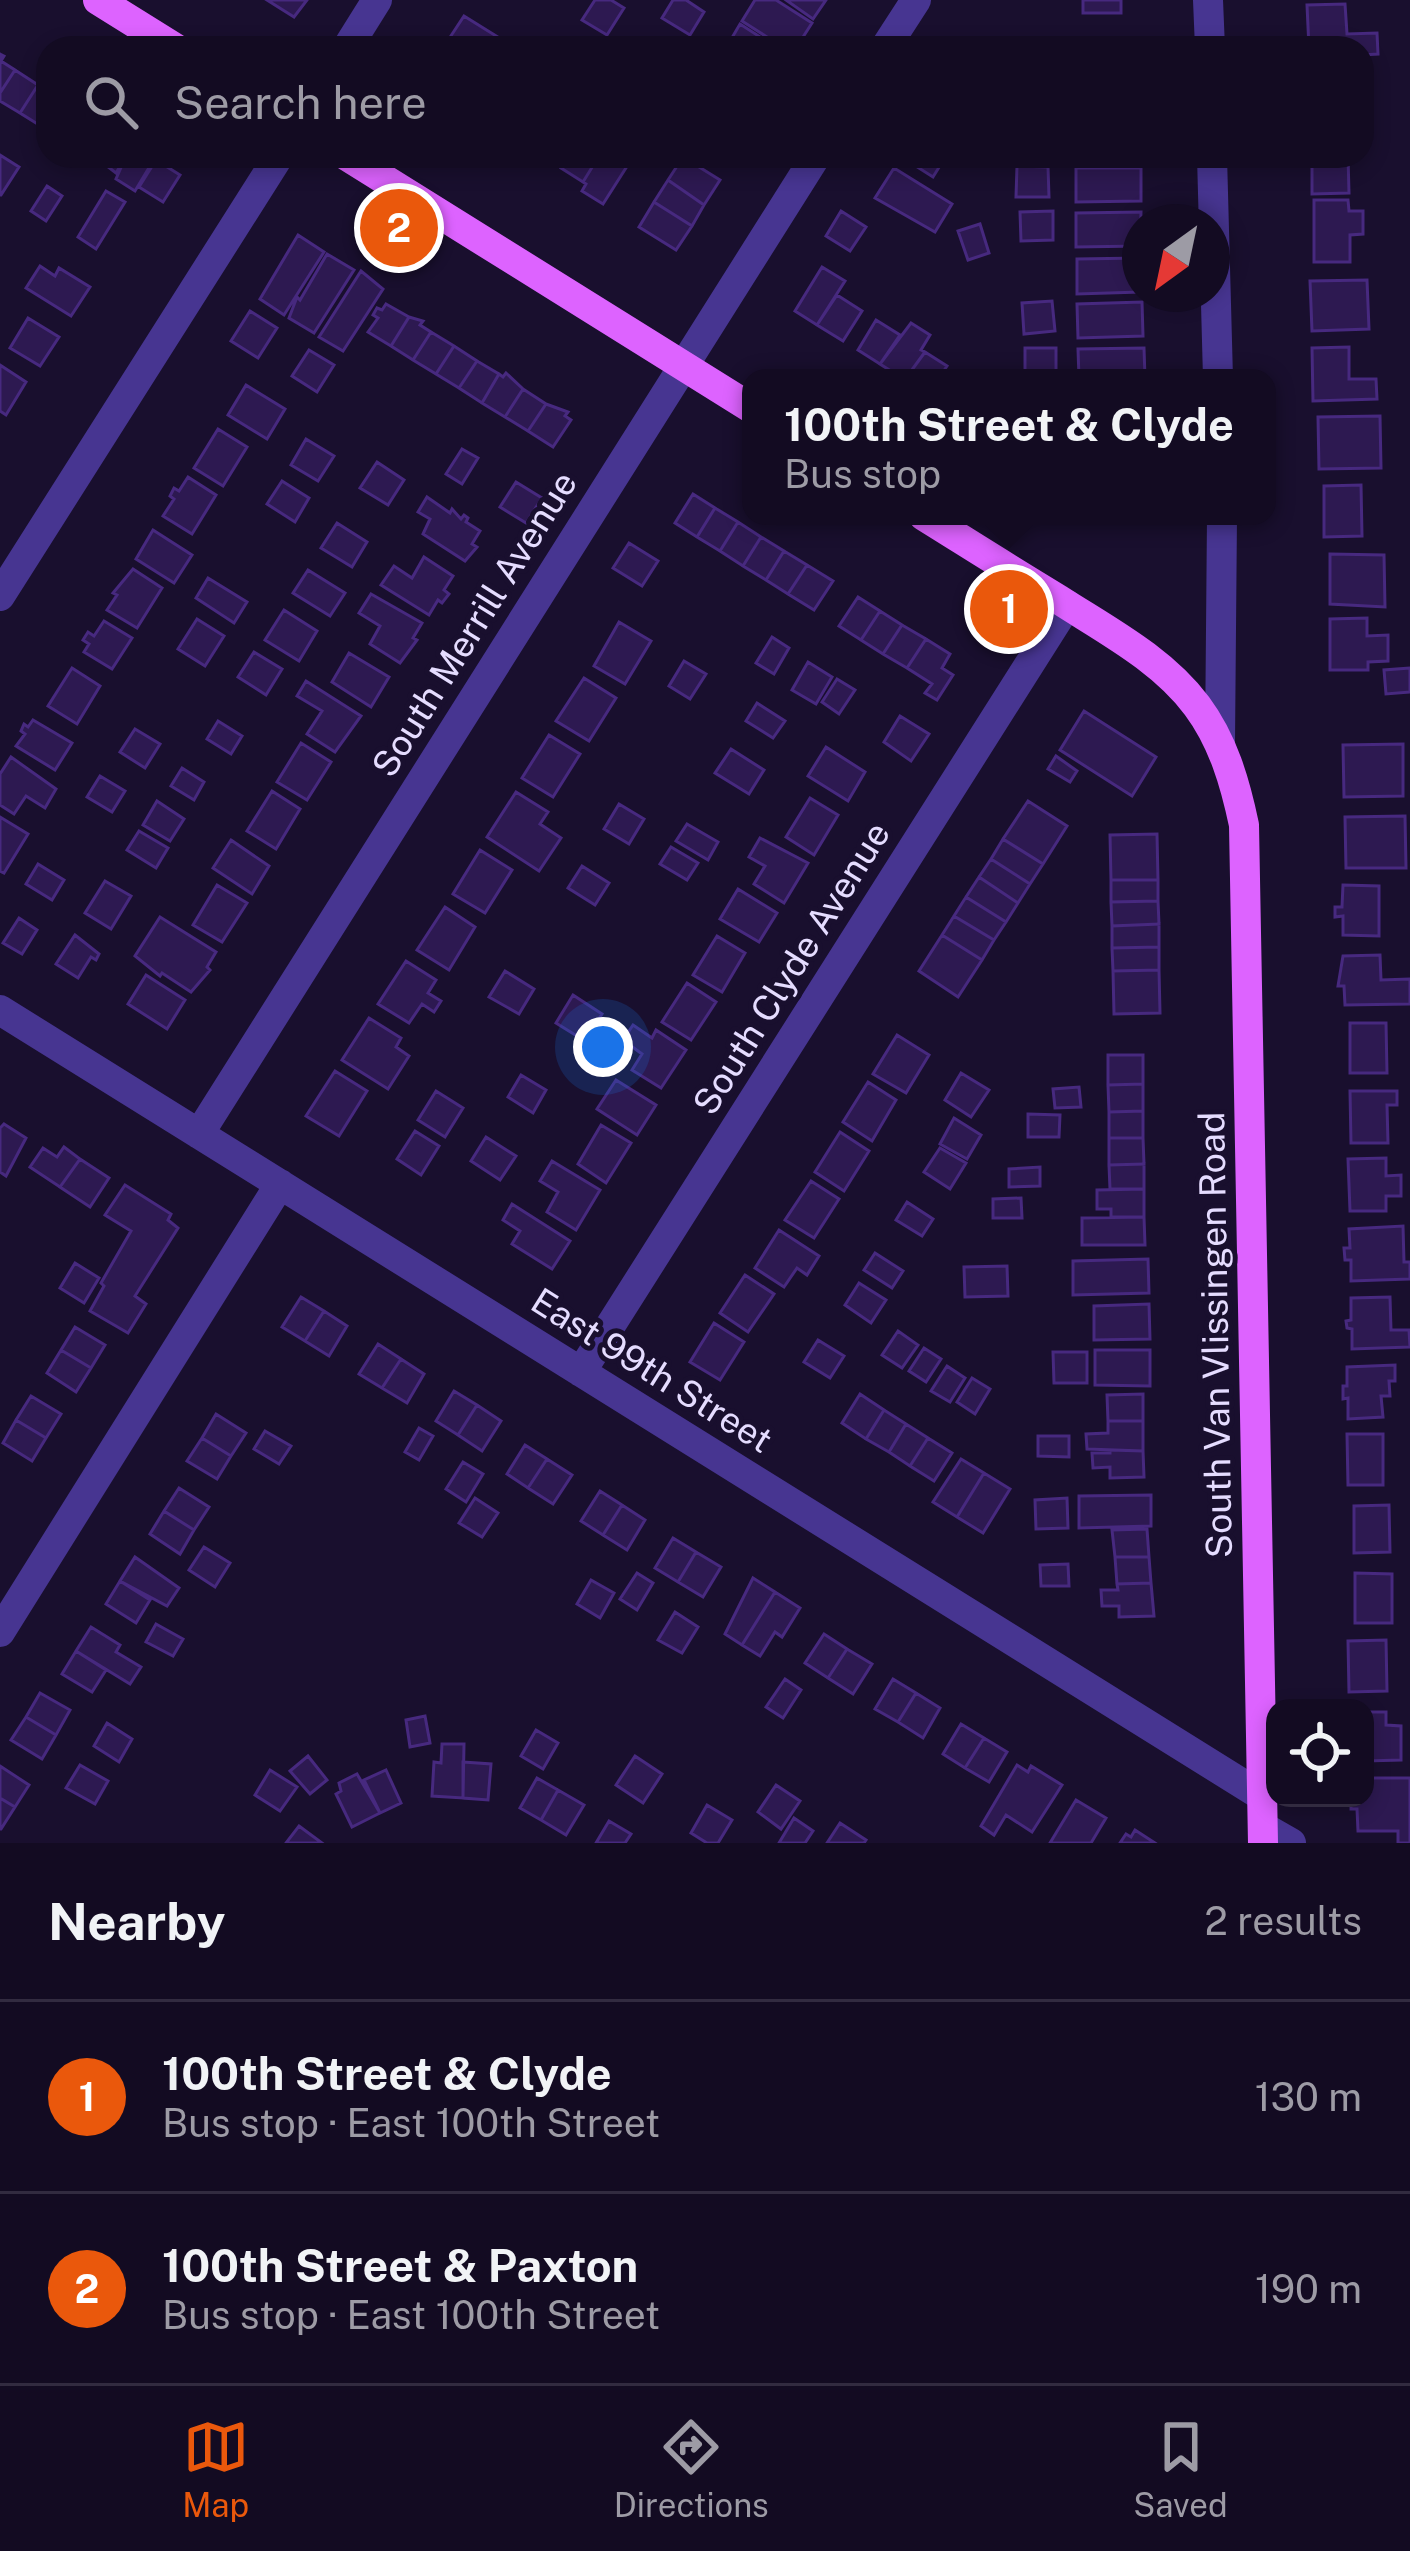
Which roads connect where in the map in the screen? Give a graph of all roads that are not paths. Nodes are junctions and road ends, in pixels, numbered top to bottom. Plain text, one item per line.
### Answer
1 (98, 0) edge
2 (377, 0) edge
3 (916, 0) edge
4 (1208, 0) edge
5 (156, 36) edge
6 (354, 36) edge
7 (893, 36) edge
8 (1210, 36) edge
9 (271, 168) edge
10 (366, 168) edge
11 (808, 168) edge
12 (1212, 168) edge
13 (683, 365) junction
14 (1218, 369) edge
15 (742, 402) edge
16 (938, 525) edge
17 (1222, 525) edge
18 (0, 596) edge
19 (1067, 605) junction
20 (1220, 742) junction
21 (0, 1010) edge
22 (199, 1134) junction
23 (280, 1184) junction
24 (581, 1372) junction
25 (0, 1632) edge
26 (1263, 1822) edge
27 (1291, 1843) edge

1 - 5 main road
2 - 6 street
3 - 7 street
4 - 8 street
9 - 18 street
10 - 13 main road
11 - 13 street, South Merrill Avenue
12 - 14 street
13 - 15 main road
13 - 22 street, South Merrill Avenue
16 - 19 main road, South Van Vlissingen Road
17 - 20 street
19 - 20 main road, South Van Vlissingen Road
19 - 24 street, South Clyde Avenue
20 - 26 main road, South Van Vlissingen Road
21 - 22 street, East 99th Street
22 - 23 street, East 99th Street
23 - 24 street, East 99th Street
23 - 25 street
24 - 26 street, East 99th Street
26 - 27 street, East 99th Street

